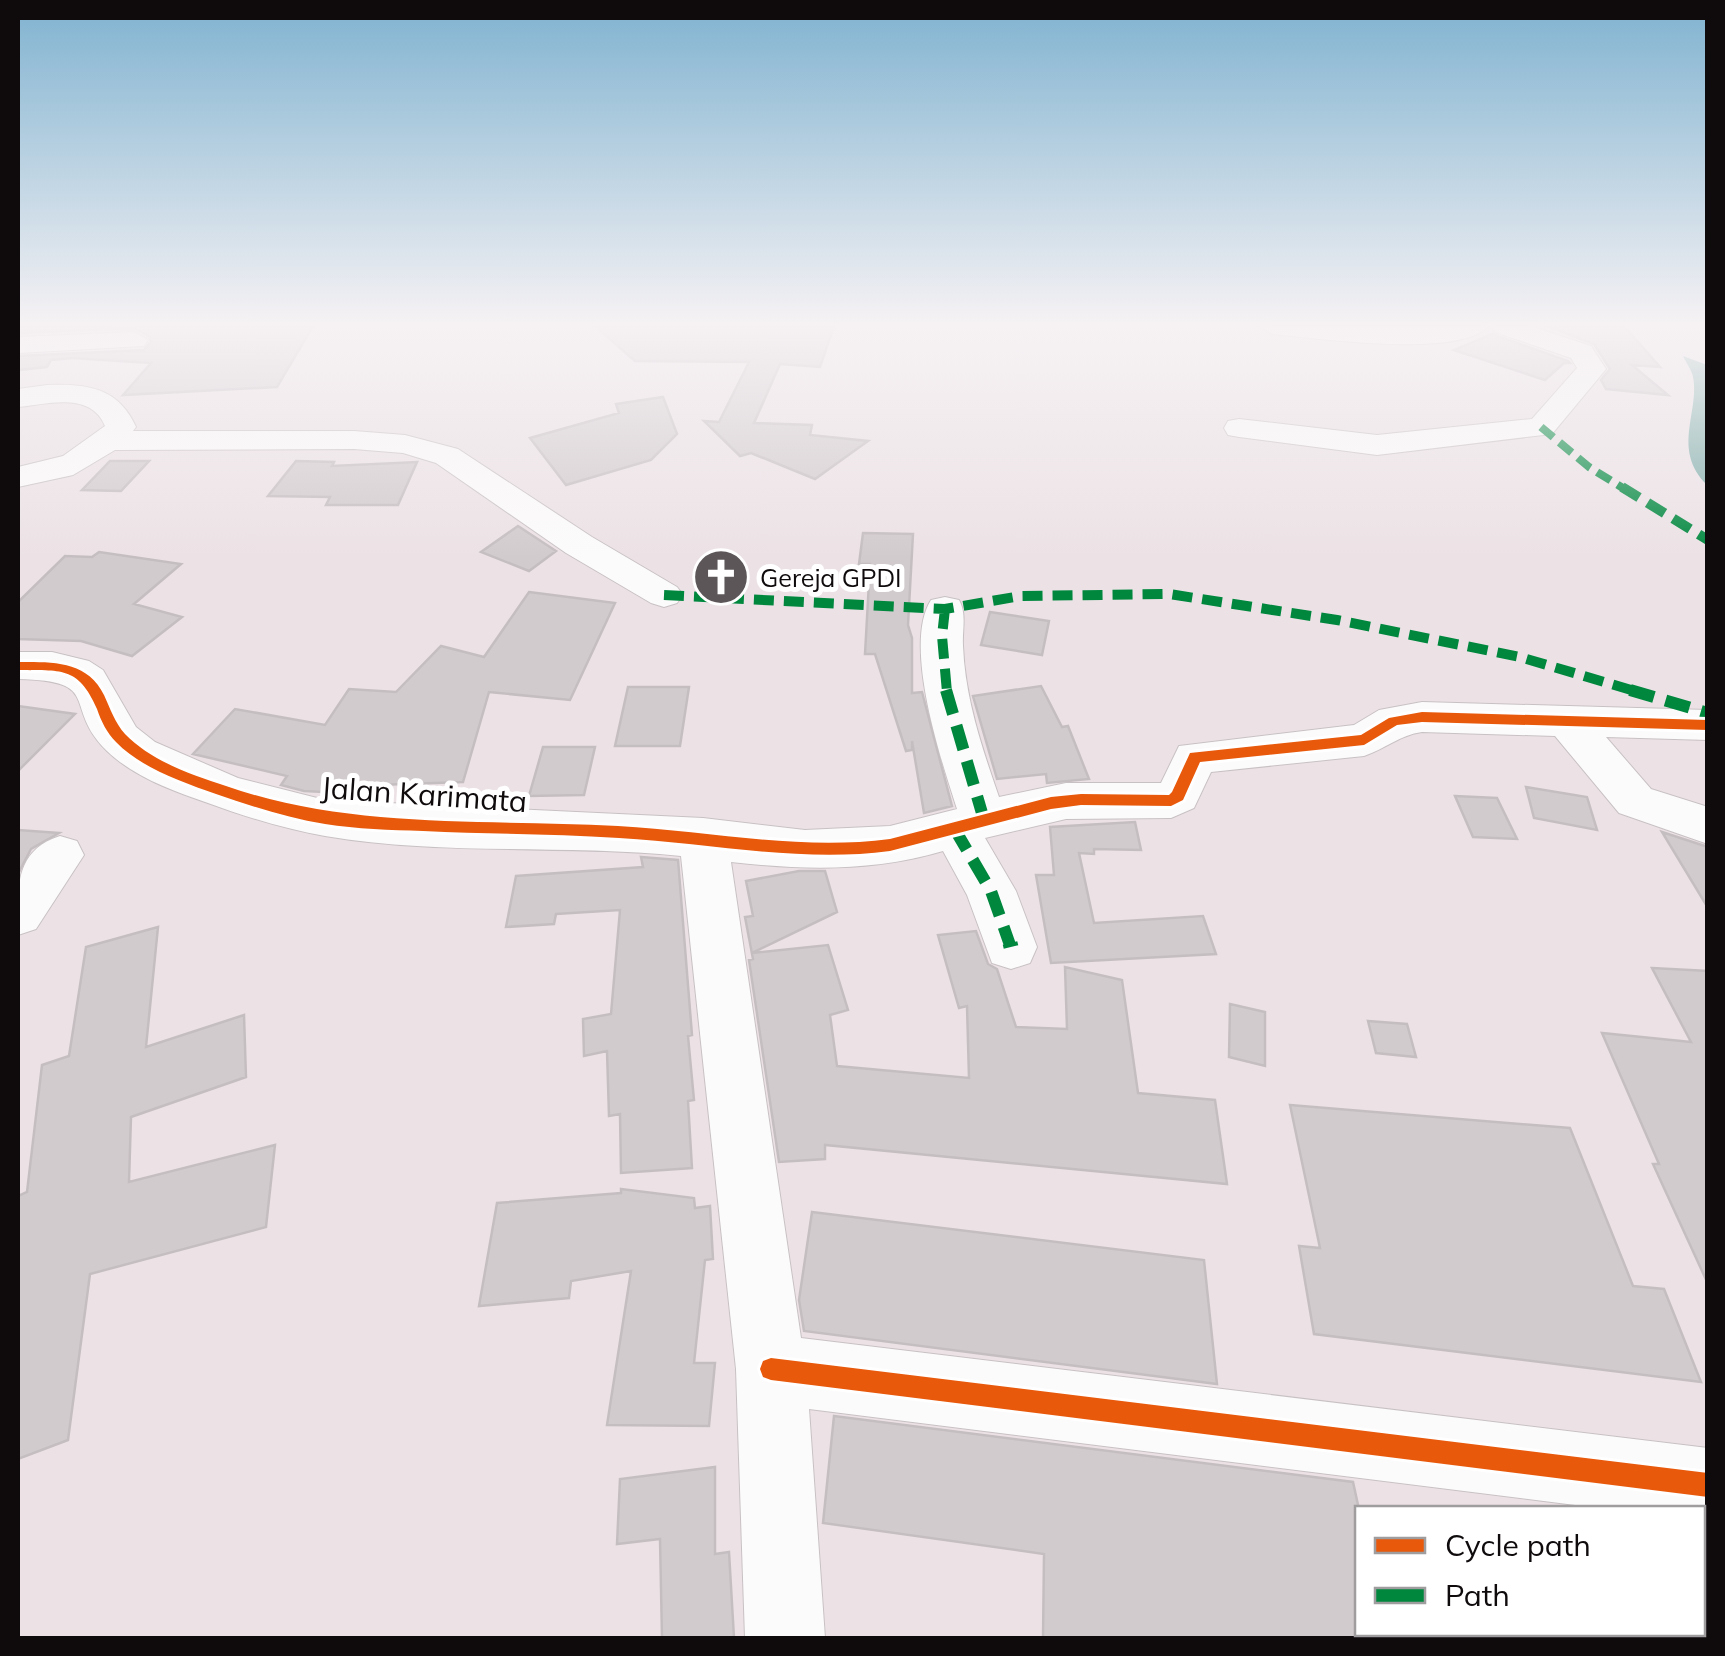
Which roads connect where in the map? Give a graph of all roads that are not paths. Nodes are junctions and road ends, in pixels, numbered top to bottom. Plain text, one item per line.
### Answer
1 (108, 403) edge
2 (1562, 403) edge
3 (1239, 428) dead end
4 (108, 442) junction
5 (18, 477) edge
6 (664, 595) dead end
7 (946, 609) dead end
8 (18, 666) edge
9 (1567, 721) junction
10 (1708, 724) edge
11 (969, 824) junction
12 (1708, 826) edge
13 (702, 837) junction
14 (60, 854) dead end
15 (18, 914) edge
16 (1010, 947) dead end
17 (772, 1370) junction
18 (1708, 1485) edge
19 (785, 1638) edge

1 - 4 street
2 - 3 street
4 - 5 street
4 - 6 street
7 - 11 street
8 - 13 street, Jalan Karimata
9 - 10 street
9 - 11 street, Jalan Karimata
9 - 12 street
11 - 13 street, Jalan Karimata
11 - 16 street
13 - 17 street
14 - 15 street
17 - 18 street
17 - 19 street

